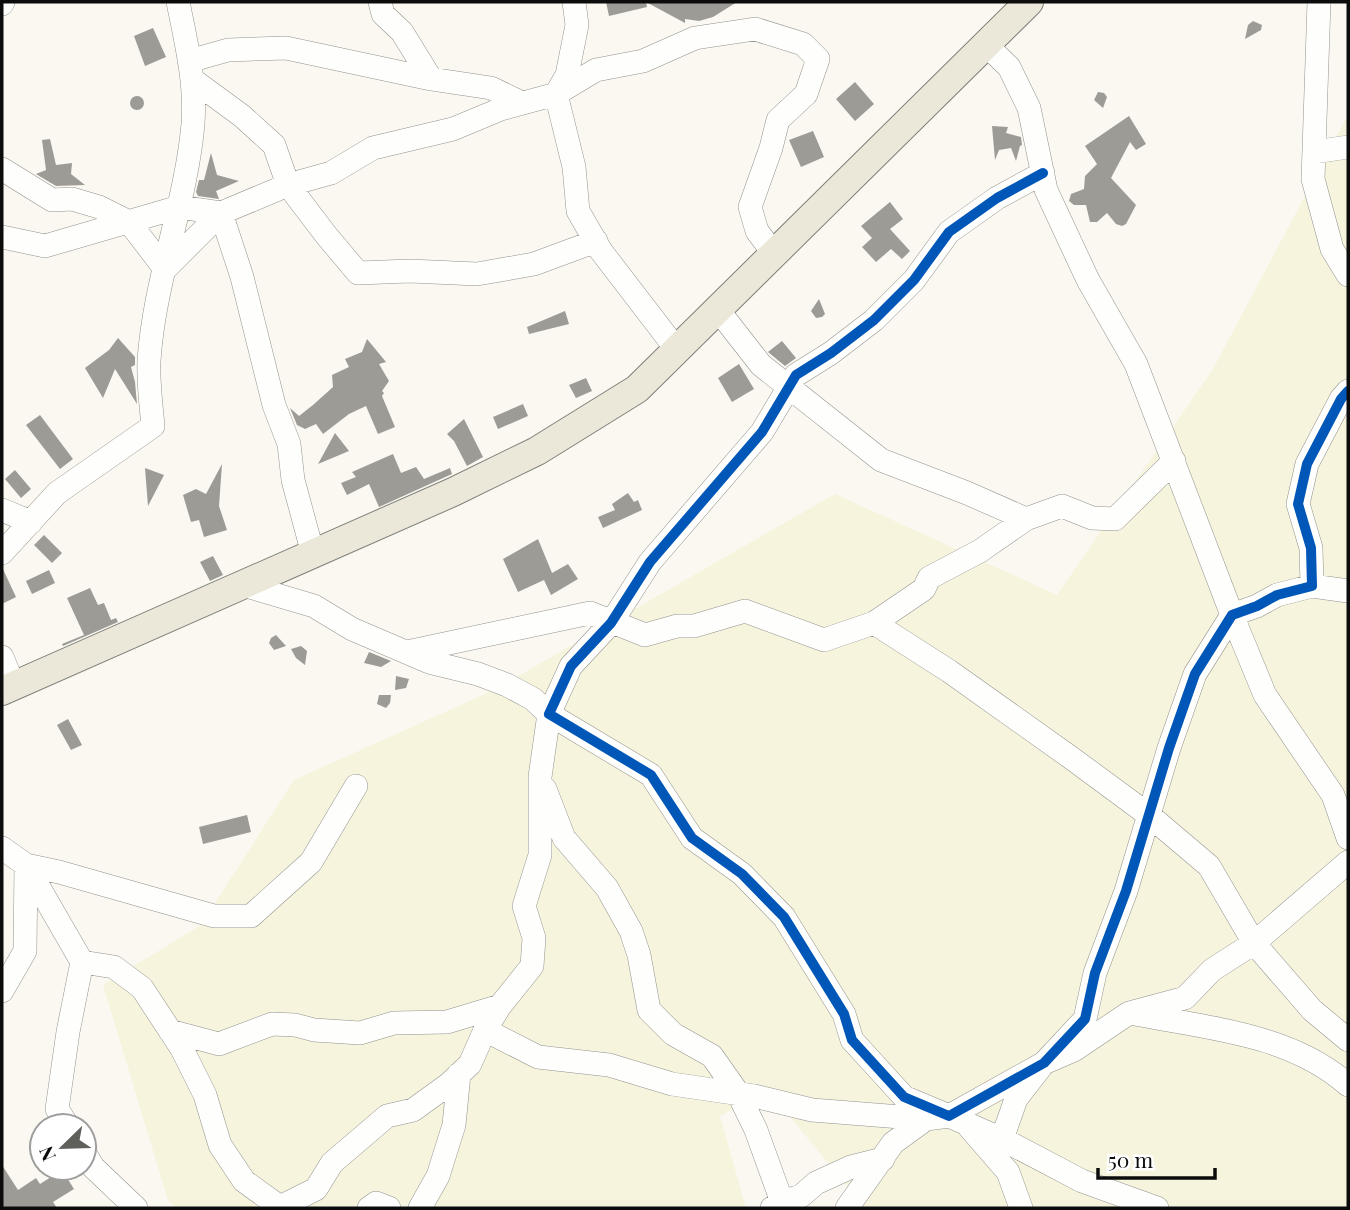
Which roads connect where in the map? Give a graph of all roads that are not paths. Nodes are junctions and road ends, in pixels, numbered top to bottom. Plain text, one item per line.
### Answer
1 (178, 2) edge
2 (380, 2) edge
3 (1029, 2) edge
4 (1319, 2) edge
5 (576, 3) edge
6 (985, 44) junction
7 (191, 71) junction
8 (431, 79) junction
9 (556, 94) junction
10 (522, 103) junction
11 (1348, 147) edge
12 (1314, 152) junction
13 (2, 169) edge
14 (1043, 173) junction
15 (288, 185) junction
16 (179, 207) junction
17 (221, 213) junction
18 (129, 222) junction
19 (2, 237) edge
20 (596, 241) junction
21 (774, 254) junction
22 (165, 269) junction
23 (1348, 275) edge
24 (718, 310) junction
25 (677, 350) junction
26 (790, 386) junction
27 (1348, 391) edge
28 (1174, 461) junction
29 (2, 510) edge
30 (1026, 519) junction
31 (31, 522) junction
32 (2, 553) edge
33 (313, 554) junction
34 (243, 585) junction
35 (1312, 586) junction
36 (1348, 592) edge
37 (1232, 615) junction
38 (611, 623) junction
39 (874, 623) junction
40 (407, 652) junction
41 (2, 657) edge
42 (8, 689) edge
43 (549, 714) junction
44 (540, 777) junction
45 (356, 786) dead end
46 (1150, 816) junction
47 (1348, 838) edge
48 (2, 848) edge
49 (1348, 862) edge
50 (26, 865) junction
51 (1254, 943) junction
52 (82, 961) junction
53 (2, 992) edge
54 (500, 1006) junction
55 (1129, 1013) junction
56 (485, 1030) junction
57 (170, 1031) junction
58 (1348, 1040) edge
59 (1044, 1063) junction
60 (459, 1074) junction
61 (1348, 1085) edge
62 (738, 1093) junction
63 (59, 1112) edge
64 (947, 1119) junction
65 (1002, 1139) junction
66 (883, 1159) junction
67 (98, 1172) edge
68 (430, 1204) edge
69 (285, 1206) edge
70 (780, 1206) edge
71 (136, 1208) edge
72 (369, 1208) edge
73 (389, 1208) edge
74 (406, 1208) edge
75 (847, 1208) edge
76 (1021, 1208) edge
77 (1157, 1208) edge

1 - 7 street
2 - 8 street
3 - 6 main road
4 - 12 street
5 - 9 street
6 - 14 street
6 - 21 main road
7 - 8 street
7 - 15 street
7 - 16 street
8 - 10 street
9 - 10 street
9 - 20 street
9 - 21 street
10 - 15 street
11 - 12 street
12 - 23 street
13 - 18 street
14 - 26 street
14 - 28 street
15 - 17 street
15 - 20 street
16 - 17 street
16 - 18 street
16 - 22 street
17 - 22 street
17 - 33 street
18 - 19 street
18 - 22 street
20 - 25 street
21 - 24 main road
22 - 31 street
24 - 25 main road
24 - 26 street
25 - 33 main road
26 - 30 street
26 - 38 street
27 - 35 street
28 - 30 street
28 - 37 street
29 - 31 street
30 - 39 street
31 - 32 street
33 - 34 main road
34 - 40 street
34 - 42 main road
35 - 36 street
35 - 37 street
37 - 46 street
37 - 47 street
38 - 39 street
38 - 40 street
38 - 43 street
39 - 46 street
40 - 43 street
41 - 42 street
43 - 44 street
43 - 64 street
44 - 54 street
44 - 62 street
45 - 50 street
46 - 51 street
46 - 59 street
48 - 50 street
49 - 51 street
50 - 52 street
50 - 53 street
51 - 55 street
51 - 58 street
52 - 57 street
52 - 63 street
54 - 56 street
54 - 57 street
55 - 59 street
55 - 61 street
56 - 60 street
56 - 62 street
57 - 69 street
59 - 64 street
59 - 65 street
60 - 68 street
60 - 69 street
62 - 64 street
62 - 70 street
64 - 65 street
64 - 66 street
64 - 76 street
65 - 77 street
66 - 70 street
66 - 75 street
67 - 71 street
68 - 74 street
72 - 73 street

